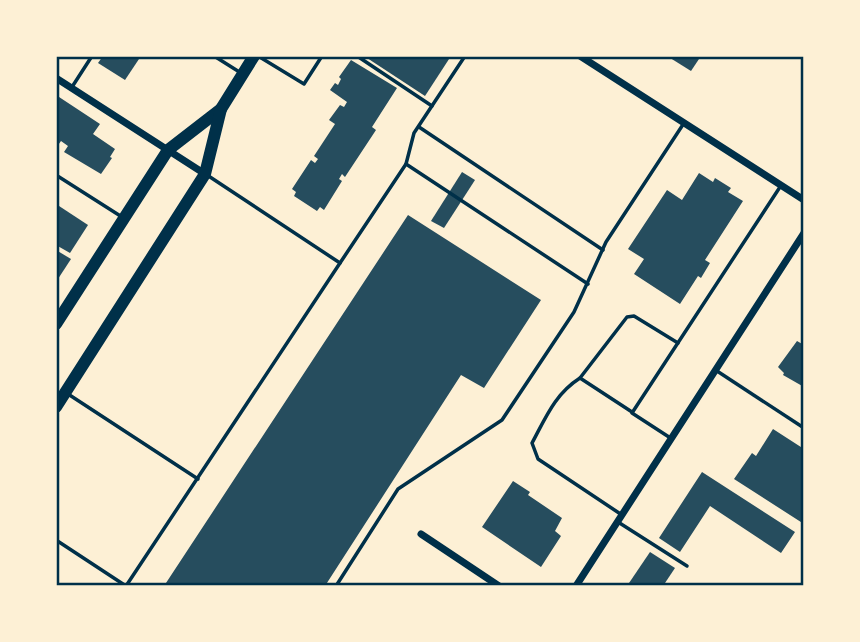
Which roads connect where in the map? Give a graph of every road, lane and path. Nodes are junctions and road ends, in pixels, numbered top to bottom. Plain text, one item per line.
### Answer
1 (92, 56) edge
2 (214, 56) edge
3 (256, 56) edge
4 (322, 56) edge
5 (357, 56) edge
6 (465, 56) edge
7 (580, 56) edge
8 (243, 74) junction
9 (56, 78) edge
10 (71, 88) junction
11 (432, 106) junction
12 (221, 109) junction
13 (684, 123) junction
14 (419, 127) junction
15 (168, 150) junction
16 (407, 164) junction
17 (205, 174) junction
18 (56, 175) edge
19 (781, 185) junction
20 (804, 200) edge
21 (124, 218) junction
22 (804, 233) edge
23 (603, 250) junction
24 (341, 263) junction
25 (588, 284) junction
26 (56, 324) edge
27 (678, 343) junction
28 (717, 370) junction
29 (580, 378) junction
30 (65, 392) junction
31 (56, 407) edge
32 (632, 413) junction
33 (804, 428) edge
34 (672, 439) junction
35 (198, 479) junction
36 (620, 518) junction
37 (421, 534) dead end
38 (56, 540) edge
39 (687, 566) dead end
40 (126, 586) edge
41 (336, 586) edge
42 (499, 586) edge
43 (576, 586) edge

1 - 10 lane
2 - 8 lane
3 - 4 lane
3 - 8 main road
5 - 11 lane
6 - 11 lane
7 - 13 street
8 - 12 main road
9 - 10 street
10 - 15 street
11 - 14 lane
12 - 15 main road
12 - 17 main road
13 - 19 street
13 - 23 lane
14 - 16 lane
14 - 23 lane
15 - 17 street
15 - 21 main road
16 - 24 lane
16 - 25 lane
17 - 24 lane
17 - 30 main road
18 - 21 lane
19 - 20 street
19 - 27 lane
21 - 26 main road
22 - 28 street
23 - 25 lane
24 - 35 lane
25 - 41 lane
27 - 29 lane
27 - 32 lane
28 - 33 lane
28 - 34 street
29 - 32 lane
29 - 36 lane
30 - 31 main road
30 - 35 lane
32 - 34 lane
34 - 36 street
35 - 40 lane
36 - 39 lane
36 - 43 street
37 - 42 street
38 - 40 lane

